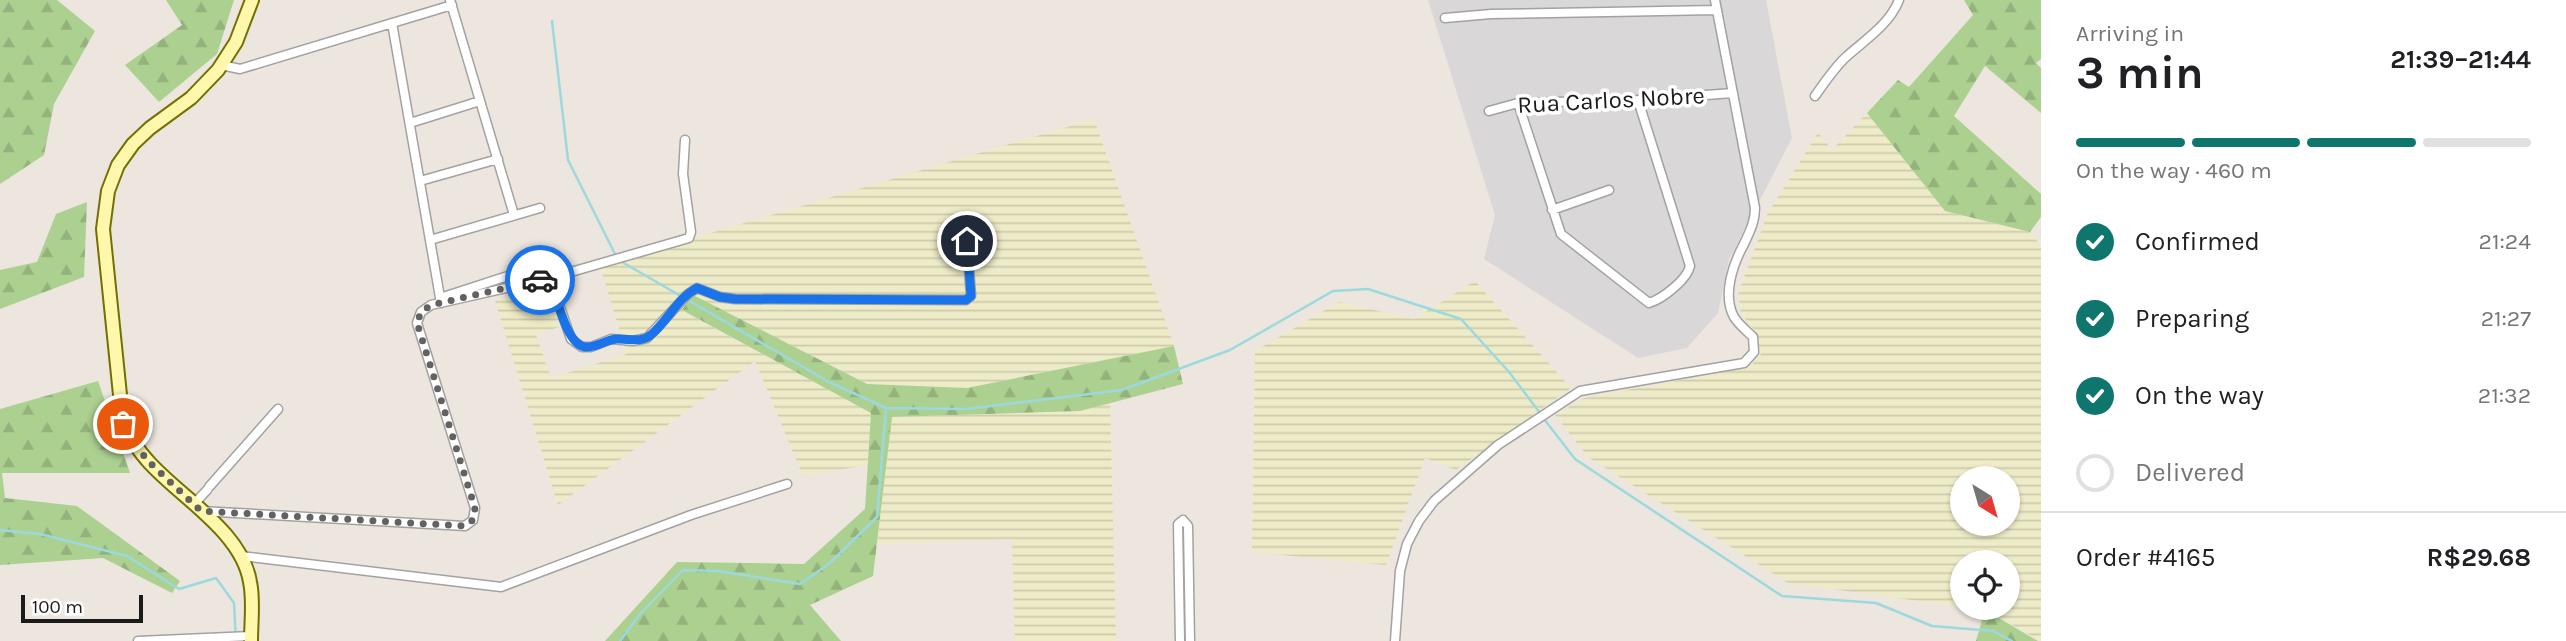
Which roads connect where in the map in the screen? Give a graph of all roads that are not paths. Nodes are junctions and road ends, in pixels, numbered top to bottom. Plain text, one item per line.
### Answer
1 (252, 0) edge
2 (1716, 0) edge
3 (1899, 0) edge
4 (451, 3) edge
5 (1717, 10) junction
6 (1445, 18) dead end
7 (392, 23) junction
8 (221, 65) junction
9 (1733, 93) junction
10 (1815, 96) dead end
11 (1638, 100) junction
12 (480, 101) junction
13 (1518, 103) junction
14 (1489, 111) dead end
15 (410, 123) junction
16 (685, 140) dead end
17 (498, 159) junction
18 (420, 181) junction
19 (1609, 190) dead end
20 (540, 208) dead end
21 (1552, 210) junction
22 (514, 215) junction
23 (430, 240) junction
24 (967, 241) dead end
25 (554, 261) dead end
26 (550, 278) junction
27 (441, 300) junction
28 (278, 409) dead end
29 (787, 484) dead end
30 (198, 507) junction
31 (241, 556) junction
32 (251, 639) edge
33 (138, 641) edge
34 (1180, 641) edge
35 (1189, 641) edge
36 (1395, 641) edge

1 - 8 main road
2 - 5 street
3 - 10 street
4 - 7 street
4 - 12 street
5 - 6 street
5 - 9 street
7 - 8 street
7 - 15 street
8 - 30 main road
9 - 11 street, Rua Carlos Nobre
9 - 36 street
11 - 13 street, Rua Carlos Nobre
11 - 21 street
12 - 15 street
12 - 17 street
13 - 14 street, Rua Carlos Nobre
13 - 21 street
15 - 18 street
16 - 26 street
17 - 18 street
17 - 22 street
18 - 23 street
19 - 21 street
20 - 22 street
22 - 23 street
23 - 27 street
24 - 26 street
25 - 27 street
26 - 27 street
27 - 30 street
28 - 30 street
29 - 31 street
30 - 31 main road
31 - 32 main road
32 - 33 street
34 - 35 street

